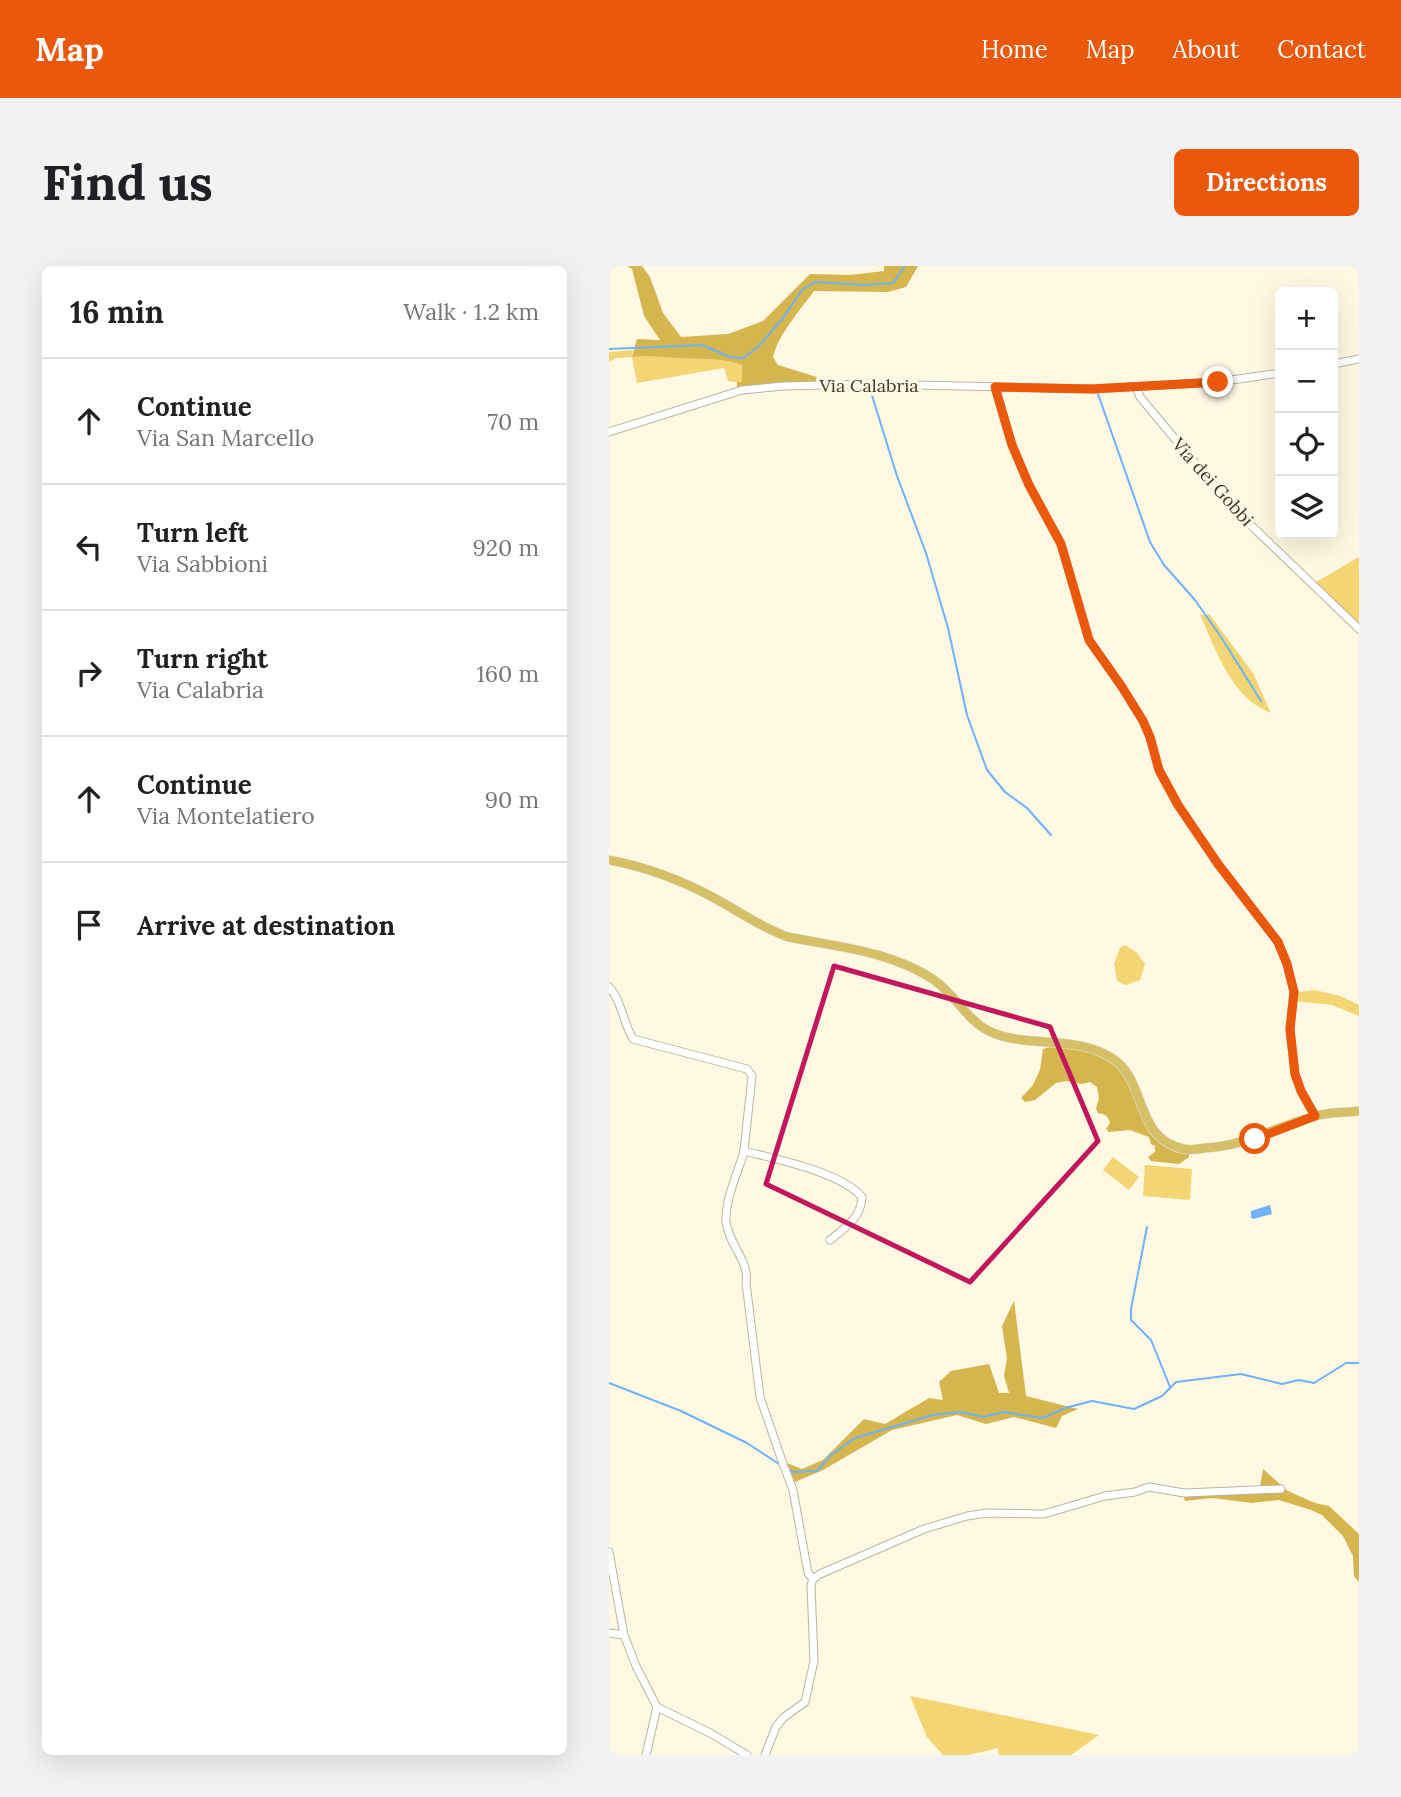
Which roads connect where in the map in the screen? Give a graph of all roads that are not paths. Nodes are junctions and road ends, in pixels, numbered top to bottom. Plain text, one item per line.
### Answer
1 (1359, 359) edge
2 (1338, 363) edge
3 (1275, 374) edge
4 (995, 387) junction
5 (1136, 387) junction
6 (609, 432) edge
7 (1359, 629) edge
8 (609, 860) edge
9 (609, 987) edge
10 (1359, 1111) edge
11 (1315, 1116) junction
12 (744, 1151) junction
13 (830, 1240) dead end
14 (1281, 1489) dead end
15 (609, 1552) edge
16 (813, 1579) junction
17 (609, 1633) edge
18 (624, 1635) junction
19 (657, 1707) junction
20 (646, 1755) edge
21 (747, 1755) edge
22 (765, 1755) edge

1 - 2 street
3 - 5 street, Via Calabria
4 - 5 street, Via Calabria
4 - 6 street, Via Calabria
4 - 11 street
5 - 7 street, Via dei Gobbi
8 - 11 main road
9 - 12 street
10 - 11 main road
12 - 13 street
12 - 16 street
14 - 16 street
15 - 18 street
16 - 22 street
17 - 18 street
18 - 19 street
19 - 20 street
19 - 21 street

